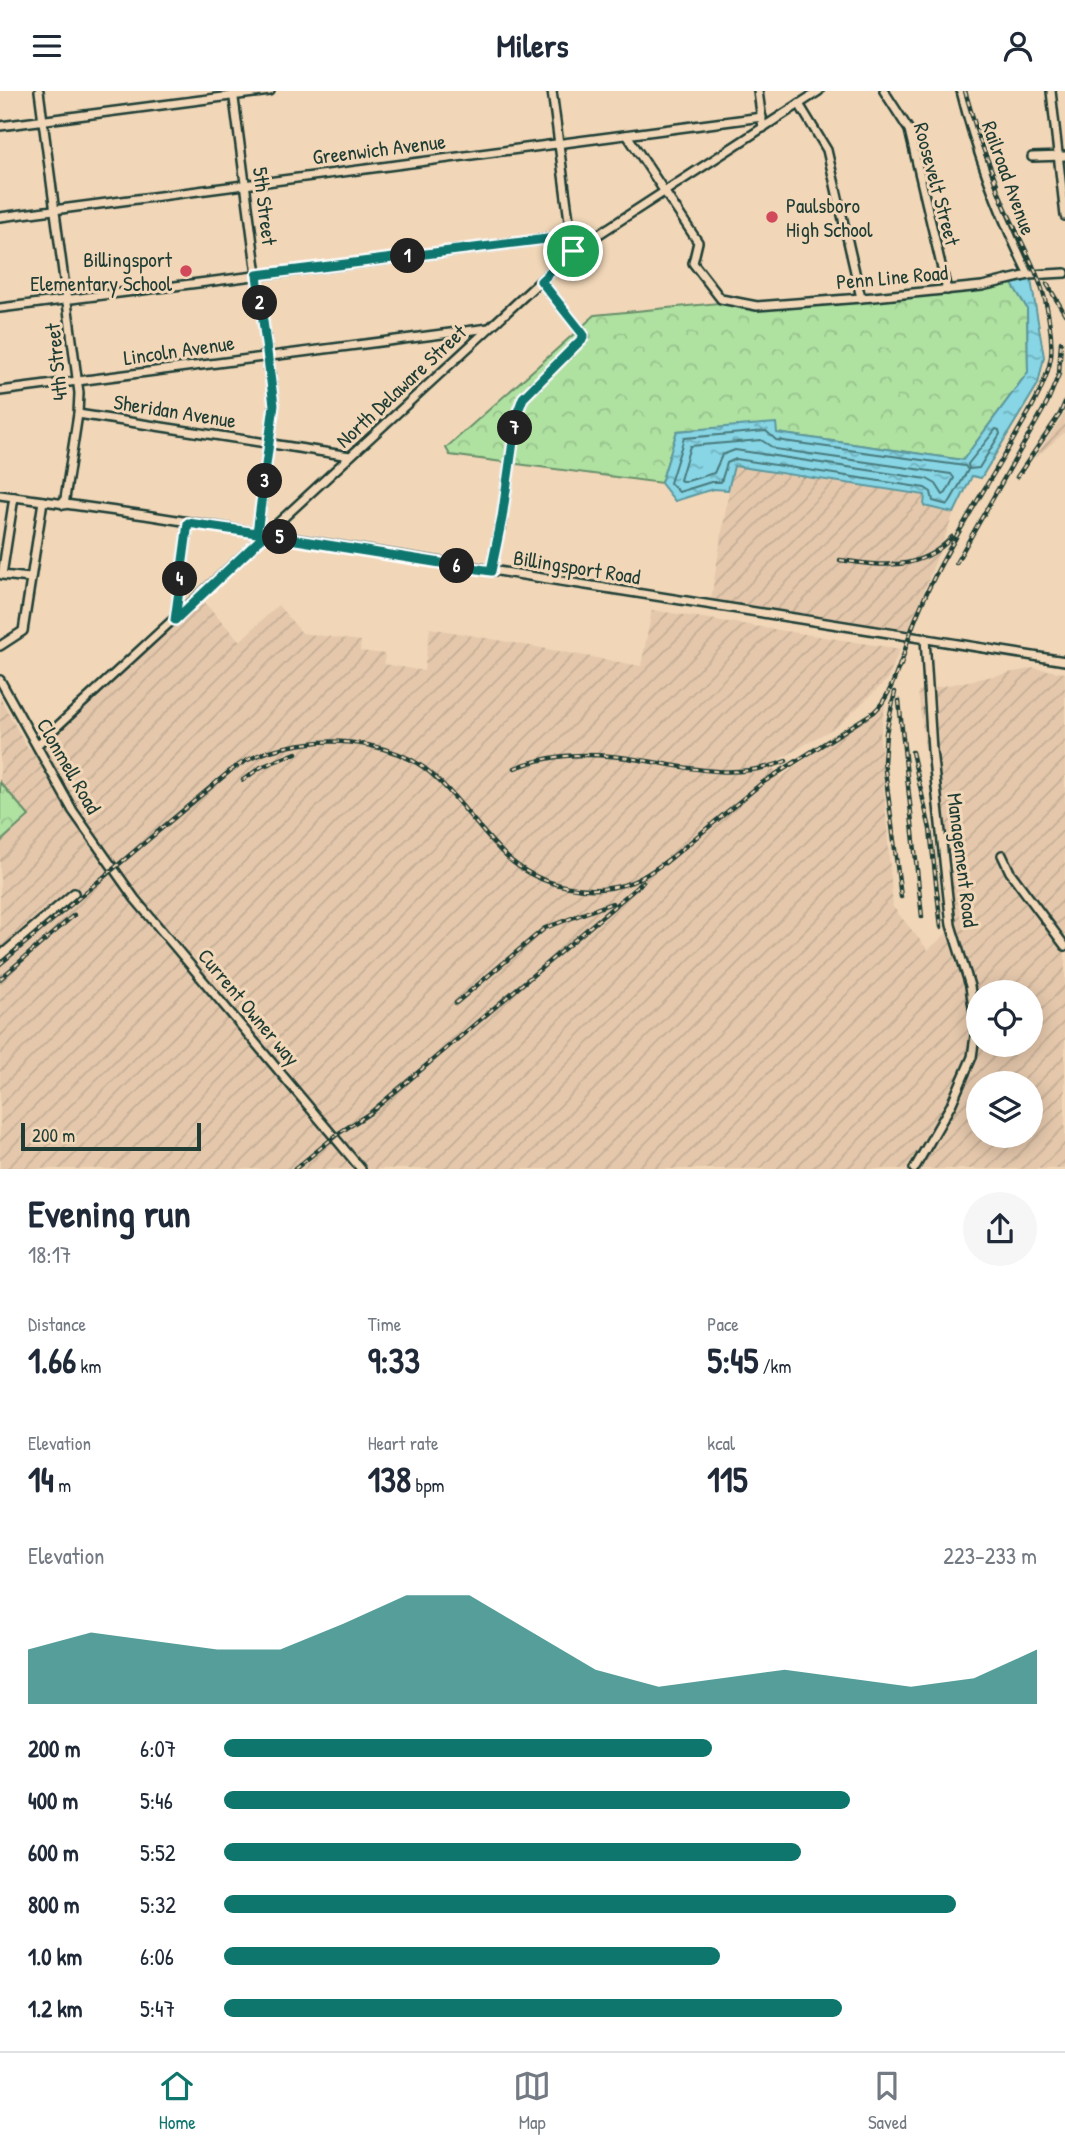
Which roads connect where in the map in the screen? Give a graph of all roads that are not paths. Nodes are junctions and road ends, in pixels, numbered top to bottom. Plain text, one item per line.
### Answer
1 (39, 91) edge
2 (270, 91) edge
3 (552, 91) edge
4 (758, 91) edge
5 (819, 91) edge
6 (884, 91) edge
7 (961, 91) edge
8 (1051, 91) edge
9 (233, 93) edge
10 (799, 104) junction
11 (762, 117) junction
12 (43, 121) junction
13 (0, 126) edge
14 (763, 128) junction
15 (627, 135) junction
16 (559, 143) junction
17 (1061, 156) edge
18 (1032, 157) dead end
19 (245, 184) junction
20 (665, 192) junction
21 (55, 209) junction
22 (0, 216) edge
23 (1065, 216) edge
24 (571, 236) junction
25 (573, 251) junction
26 (1065, 273) edge
27 (257, 275) junction
28 (1030, 275) junction
29 (541, 281) junction
30 (947, 290) junction
31 (861, 298) junction
32 (67, 299) junction
33 (0, 307) edge
34 (489, 328) junction
35 (267, 355) junction
36 (78, 381) junction
37 (0, 391) edge
38 (78, 414) junction
39 (271, 443) junction
40 (350, 456) junction
41 (0, 495) edge
42 (14, 497) junction
43 (43, 501) junction
44 (64, 505) junction
45 (188, 523) junction
46 (261, 534) junction
47 (491, 571) junction
48 (30, 578) junction
49 (175, 620) junction
50 (925, 638) junction
51 (0, 646) edge
52 (1065, 661) edge
53 (0, 680) edge
54 (37, 745) junction
55 (1002, 855) dead end
56 (111, 867) joint
57 (74, 893) dead end
58 (1065, 946) edge
59 (0, 956) edge
60 (361, 1169) edge
61 (914, 1169) edge

1 - 12 street, 4th Street
2 - 9 street
3 - 16 street
4 - 11 street
5 - 10 street, North Delaware Street
6 - 30 street, Roosevelt Street
7 - 28 street, Railroad Avenue
8 - 17 street
9 - 12 street
9 - 19 street, 5th Street
10 - 14 street, North Delaware Street
10 - 31 street
11 - 14 street
11 - 15 street, Greenwich Avenue
12 - 13 street
12 - 21 street, 4th Street
14 - 20 street, North Delaware Street
15 - 16 street, Greenwich Avenue
15 - 20 street
16 - 19 street, Greenwich Avenue
16 - 24 street
17 - 18 street
17 - 23 street
19 - 21 street, Greenwich Avenue
19 - 27 street, 5th Street
20 - 25 street, North Delaware Street
20 - 31 street, Penn Line Road
21 - 22 street, Greenwich Avenue
21 - 32 street, 4th Street
24 - 25 street
24 - 27 street
25 - 29 street, North Delaware Street
26 - 28 street, Penn Line Road
27 - 32 street
27 - 35 street, 5th Street
28 - 30 street, Penn Line Road
29 - 34 street, North Delaware Street
29 - 47 street
30 - 31 street, Penn Line Road
32 - 33 street
32 - 36 street, 4th Street
34 - 35 street, Lincoln Avenue
34 - 40 street, North Delaware Street
35 - 36 street, Lincoln Avenue
35 - 39 street, 5th Street
36 - 37 street, Lincoln Avenue
36 - 38 street, 4th Street
38 - 39 street, Sheridan Avenue
38 - 44 street, 4th Street
39 - 40 street, Sheridan Avenue
39 - 46 street, 5th Street
40 - 46 street, North Delaware Street
41 - 42 street, Billingsport Road
42 - 43 street, Billingsport Road
42 - 48 street
43 - 44 street, Billingsport Road
43 - 48 street
44 - 45 street, Billingsport Road
45 - 46 street, Billingsport Road
45 - 49 street
46 - 47 street, Billingsport Road
46 - 49 street, North Delaware Street
47 - 50 street, Billingsport Road
48 - 51 street
49 - 54 street, North Delaware Street
50 - 52 street, Billingsport Road
50 - 61 street, Management Road
53 - 54 street, Clonmell Road
54 - 56 street, Clonmell Road
55 - 58 street
56 - 60 street, Current Owner way
57 - 59 street

